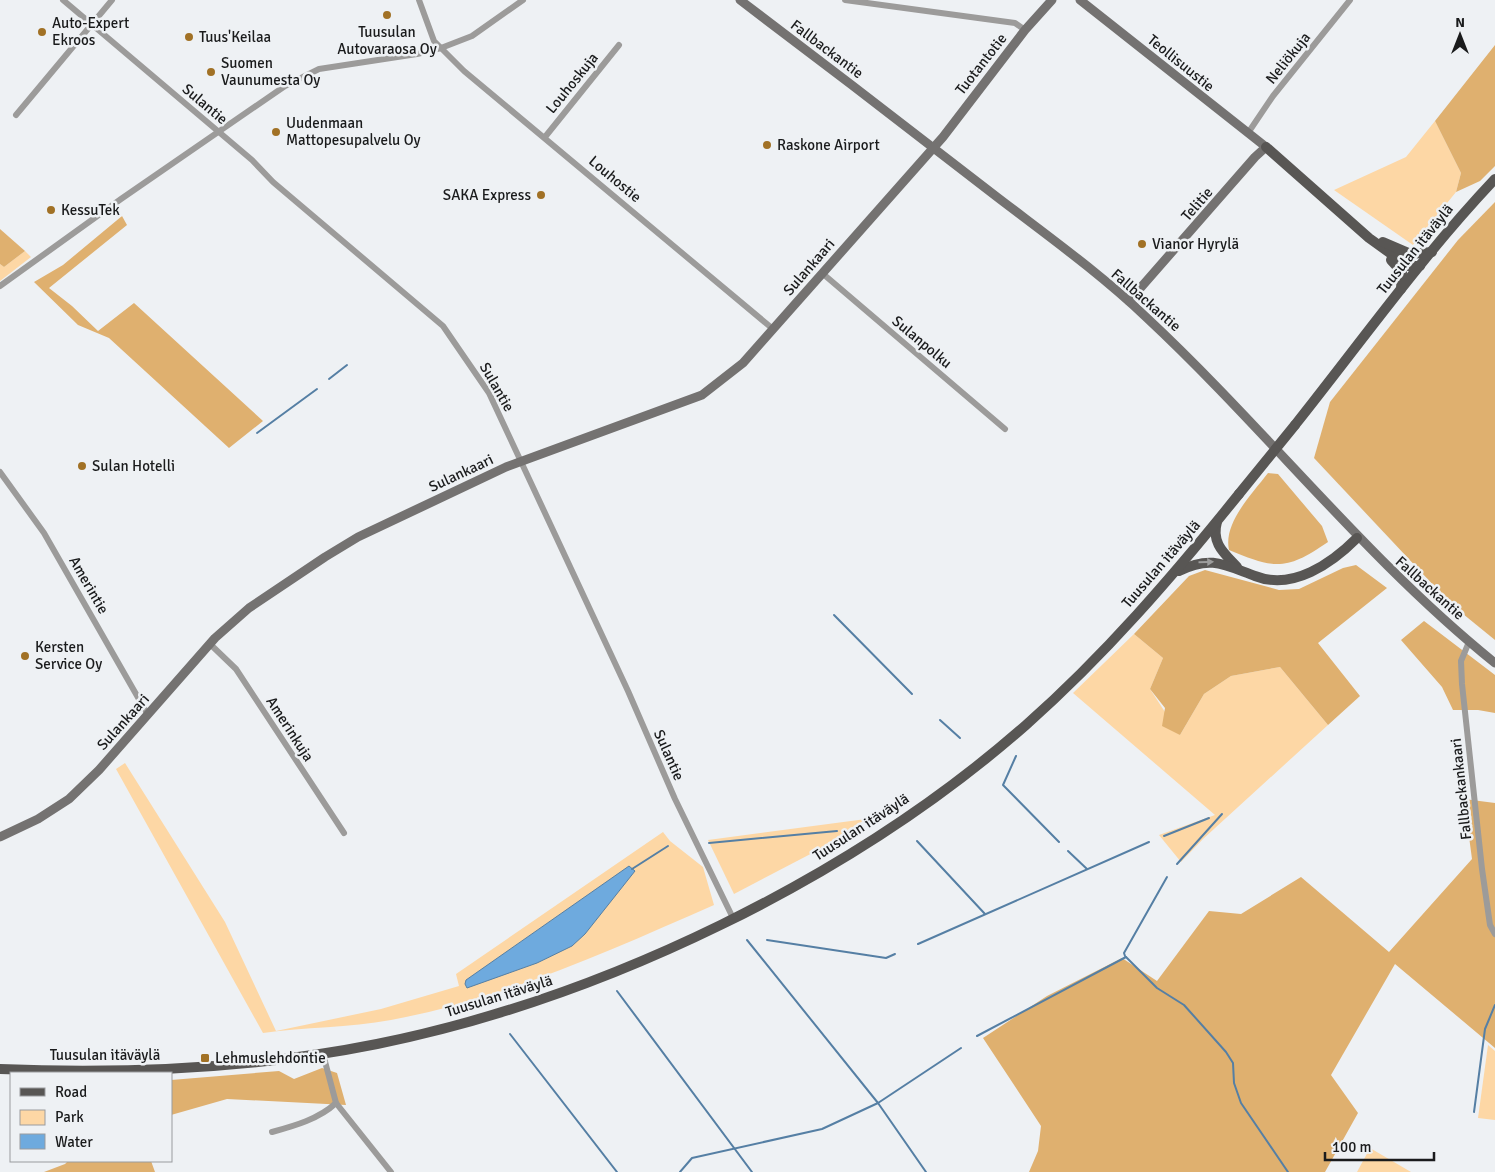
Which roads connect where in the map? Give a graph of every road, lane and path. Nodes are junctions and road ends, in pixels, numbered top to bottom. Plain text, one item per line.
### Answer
1 (63, 0) edge
2 (112, 0) edge
3 (419, 0) edge
4 (523, 0) edge
5 (740, 0) edge
6 (845, 0) edge
7 (1052, 0) edge
8 (1080, 0) edge
9 (1350, 0) edge
10 (92, 24) junction
11 (1025, 30) junction
12 (619, 45) dead end
13 (441, 48) junction
14 (16, 115) dead end
15 (218, 131) junction
16 (1248, 133) junction
17 (545, 137) junction
18 (934, 147) junction
19 (1266, 147) junction
20 (1495, 179) edge
21 (1337, 211) junction
22 (1432, 252) junction
23 (1420, 266) junction
24 (822, 273) junction
25 (0, 286) edge
26 (1400, 293) junction
27 (1129, 301) junction
28 (773, 329) junction
29 (1006, 429) dead end
30 (521, 463) junction
31 (0, 472) edge
32 (1217, 522) junction
33 (1357, 538) junction
34 (1238, 568) junction
35 (1176, 572) junction
36 (1469, 642) junction
37 (210, 644) junction
38 (1495, 664) edge
39 (148, 715) junction
40 (344, 833) dead end
41 (0, 837) edge
42 (733, 918) junction
43 (1495, 934) edge
44 (323, 1054) junction
45 (0, 1069) edge
46 (336, 1102) junction
47 (272, 1132) dead end
48 (390, 1172) edge

1 - 10 street, Sulantie
2 - 10 street
3 - 13 street, Louhostie
4 - 13 street
5 - 18 street, Fallbackantie
6 - 11 street
7 - 11 street, Tuotantotie
8 - 16 street, Teollisuustie
9 - 16 street, Neliökuja
10 - 14 street
10 - 15 street, Sulantie
11 - 18 street, Tuotantotie
12 - 17 street, Louhoskuja
13 - 15 street
13 - 17 street, Louhostie
15 - 25 street
15 - 30 street, Sulantie
16 - 19 street, Teollisuustie
17 - 28 street, Louhostie
18 - 24 street, Sulankaari
18 - 27 street, Fallbackantie
19 - 21 main road
19 - 27 street, Telitie
20 - 22 main road, Tuusulan itäväylä
21 - 22 main road
21 - 23 main road
21 - 26 main road
22 - 23 main road, Tuusulan itäväylä
23 - 26 main road, Tuusulan itäväylä
24 - 28 street, Sulankaari
24 - 29 street, Sulanpolku
26 - 32 main road, Tuusulan itäväylä, bridge
27 - 33 street, Fallbackantie
28 - 30 street, Sulankaari
30 - 37 street, Sulankaari
30 - 42 street, Sulantie
31 - 39 street, Amerintie
32 - 34 main road
32 - 35 main road, Tuusulan itäväylä
33 - 34 main road
33 - 36 street, Fallbackantie
35 -> 34 main road
35 - 42 main road, Tuusulan itäväylä
36 - 38 street, Fallbackantie
36 - 43 street, Fallbackankaari
37 - 39 street, Sulankaari
37 - 40 street, Amerinkuja
39 - 41 street, Sulankaari
42 - 44 main road, Tuusulan itäväylä
44 - 45 main road, Tuusulan itäväylä
44 - 46 street
46 - 47 street
46 - 48 street

